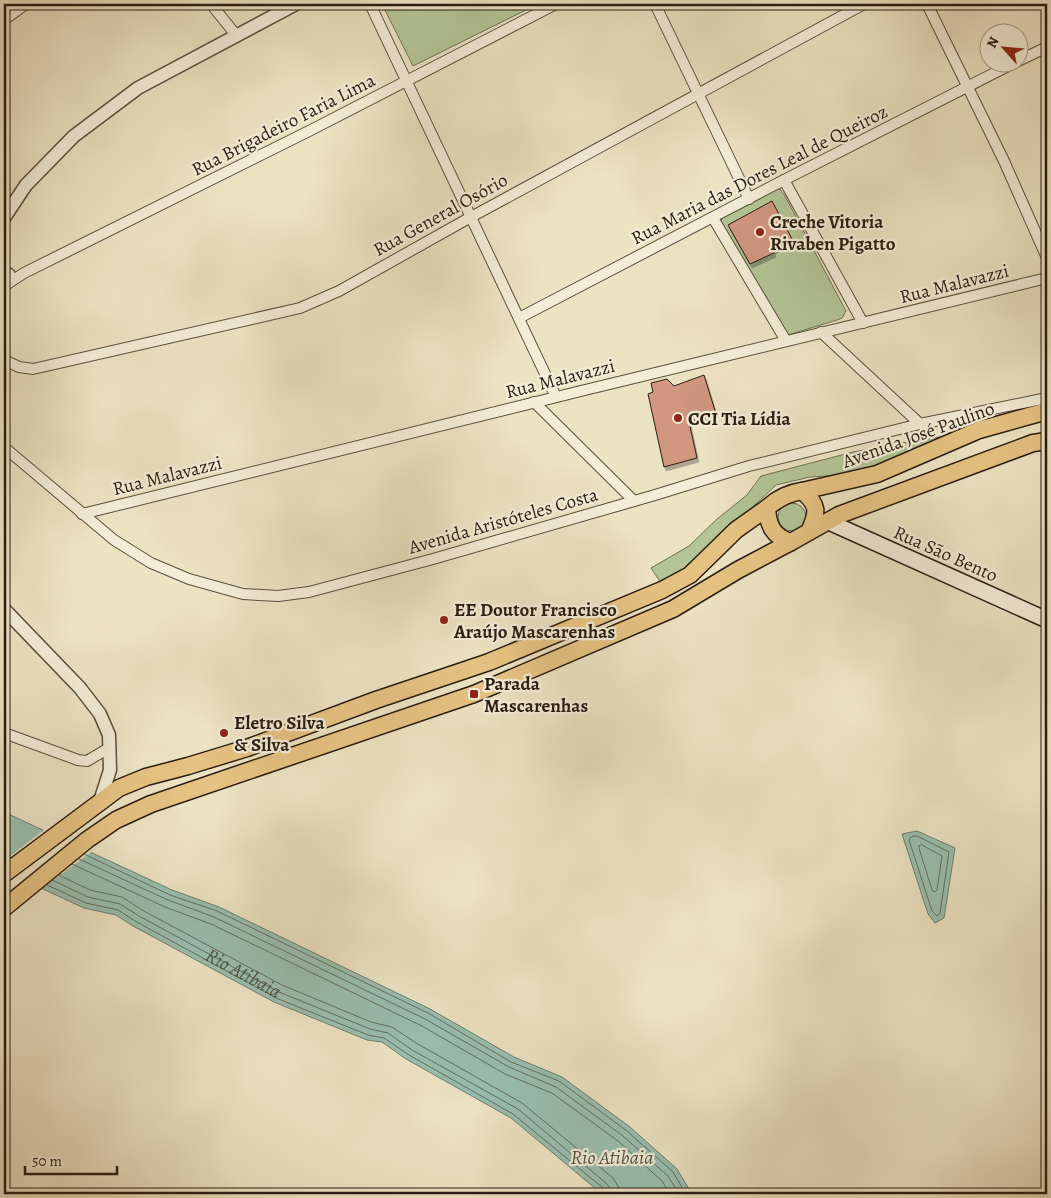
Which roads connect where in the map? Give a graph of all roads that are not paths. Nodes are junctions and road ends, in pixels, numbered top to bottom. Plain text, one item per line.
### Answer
1 (26, 4) edge
2 (211, 4) edge
3 (296, 4) edge
4 (370, 4) edge
5 (556, 4) edge
6 (655, 4) edge
7 (864, 4) edge
8 (927, 4) edge
9 (4, 20) edge
10 (236, 35) junction
11 (1047, 47) edge
12 (1028, 56) edge
13 (997, 72) edge
14 (407, 81) junction
15 (968, 86) junction
16 (698, 94) junction
17 (784, 180) junction
18 (749, 198) junction
19 (471, 217) junction
20 (4, 218) edge
21 (713, 218) junction
22 (1047, 258) edge
23 (5, 277) edge
24 (1047, 278) edge
25 (519, 318) junction
26 (864, 323) junction
27 (821, 332) junction
28 (786, 341) junction
29 (4, 360) edge
30 (556, 397) junction
31 (1047, 398) edge
32 (534, 402) junction
33 (1047, 411) edge
34 (920, 424) junction
35 (1047, 440) edge
36 (4, 447) edge
37 (802, 491) junction
38 (634, 501) junction
39 (767, 508) junction
40 (816, 508) junction
41 (82, 514) junction
42 (829, 522) junction
43 (809, 532) junction
44 (791, 542) junction
45 (4, 609) edge
46 (1047, 620) edge
47 (4, 733) edge
48 (109, 748) junction
49 (100, 801) junction
50 (4, 874) edge
51 (5, 907) edge

1 - 9 street
2 - 10 street
3 - 10 street
4 - 14 street
5 - 14 street, Rua Brigadeiro Faria Lima
6 - 16 street
7 - 16 street, Rua General Osório
8 - 15 street
10 - 20 street
11 - 12 street, Rua Maria das Dores Leal de Queiroz
13 - 15 street, Rua Maria das Dores Leal de Queiroz
14 - 19 street
14 - 23 street, Rua Brigadeiro Faria Lima
15 - 17 street, Rua Maria das Dores Leal de Queiroz
15 - 22 street
16 - 18 street
16 - 19 street, Rua General Osório
17 - 18 street, Rua Maria das Dores Leal de Queiroz
17 - 26 street
18 - 21 street, Rua Maria das Dores Leal de Queiroz
19 - 25 street
19 - 29 street, Rua General Osório
21 - 25 street, Rua Maria das Dores Leal de Queiroz
21 - 28 street
24 - 26 street, Rua Malavazzi
25 - 30 street
26 - 27 street, Rua Malavazzi
27 - 28 street, Rua Malavazzi
27 - 34 street
28 - 30 street, Rua Malavazzi
30 - 32 street, Rua Malavazzi
31 - 34 street, Avenida Aristóteles Costa
32 - 38 street
32 - 41 street, Rua Malavazzi
33 - 37 main road, Avenida José Paulino
34 - 38 street, Avenida Aristóteles Costa
35 - 42 main road
36 - 41 street, Avenida Aristóteles Costa
37 - 39 main road
37 - 40 main road
38 - 41 street, Avenida Aristóteles Costa
39 - 44 main road
39 - 49 main road
40 - 42 main road
40 - 43 main road
42 - 43 main road
42 - 46 main road, Rua São Bento
43 - 44 main road
44 - 51 main road
45 - 48 street
47 - 48 street
48 - 49 street
49 - 50 main road

